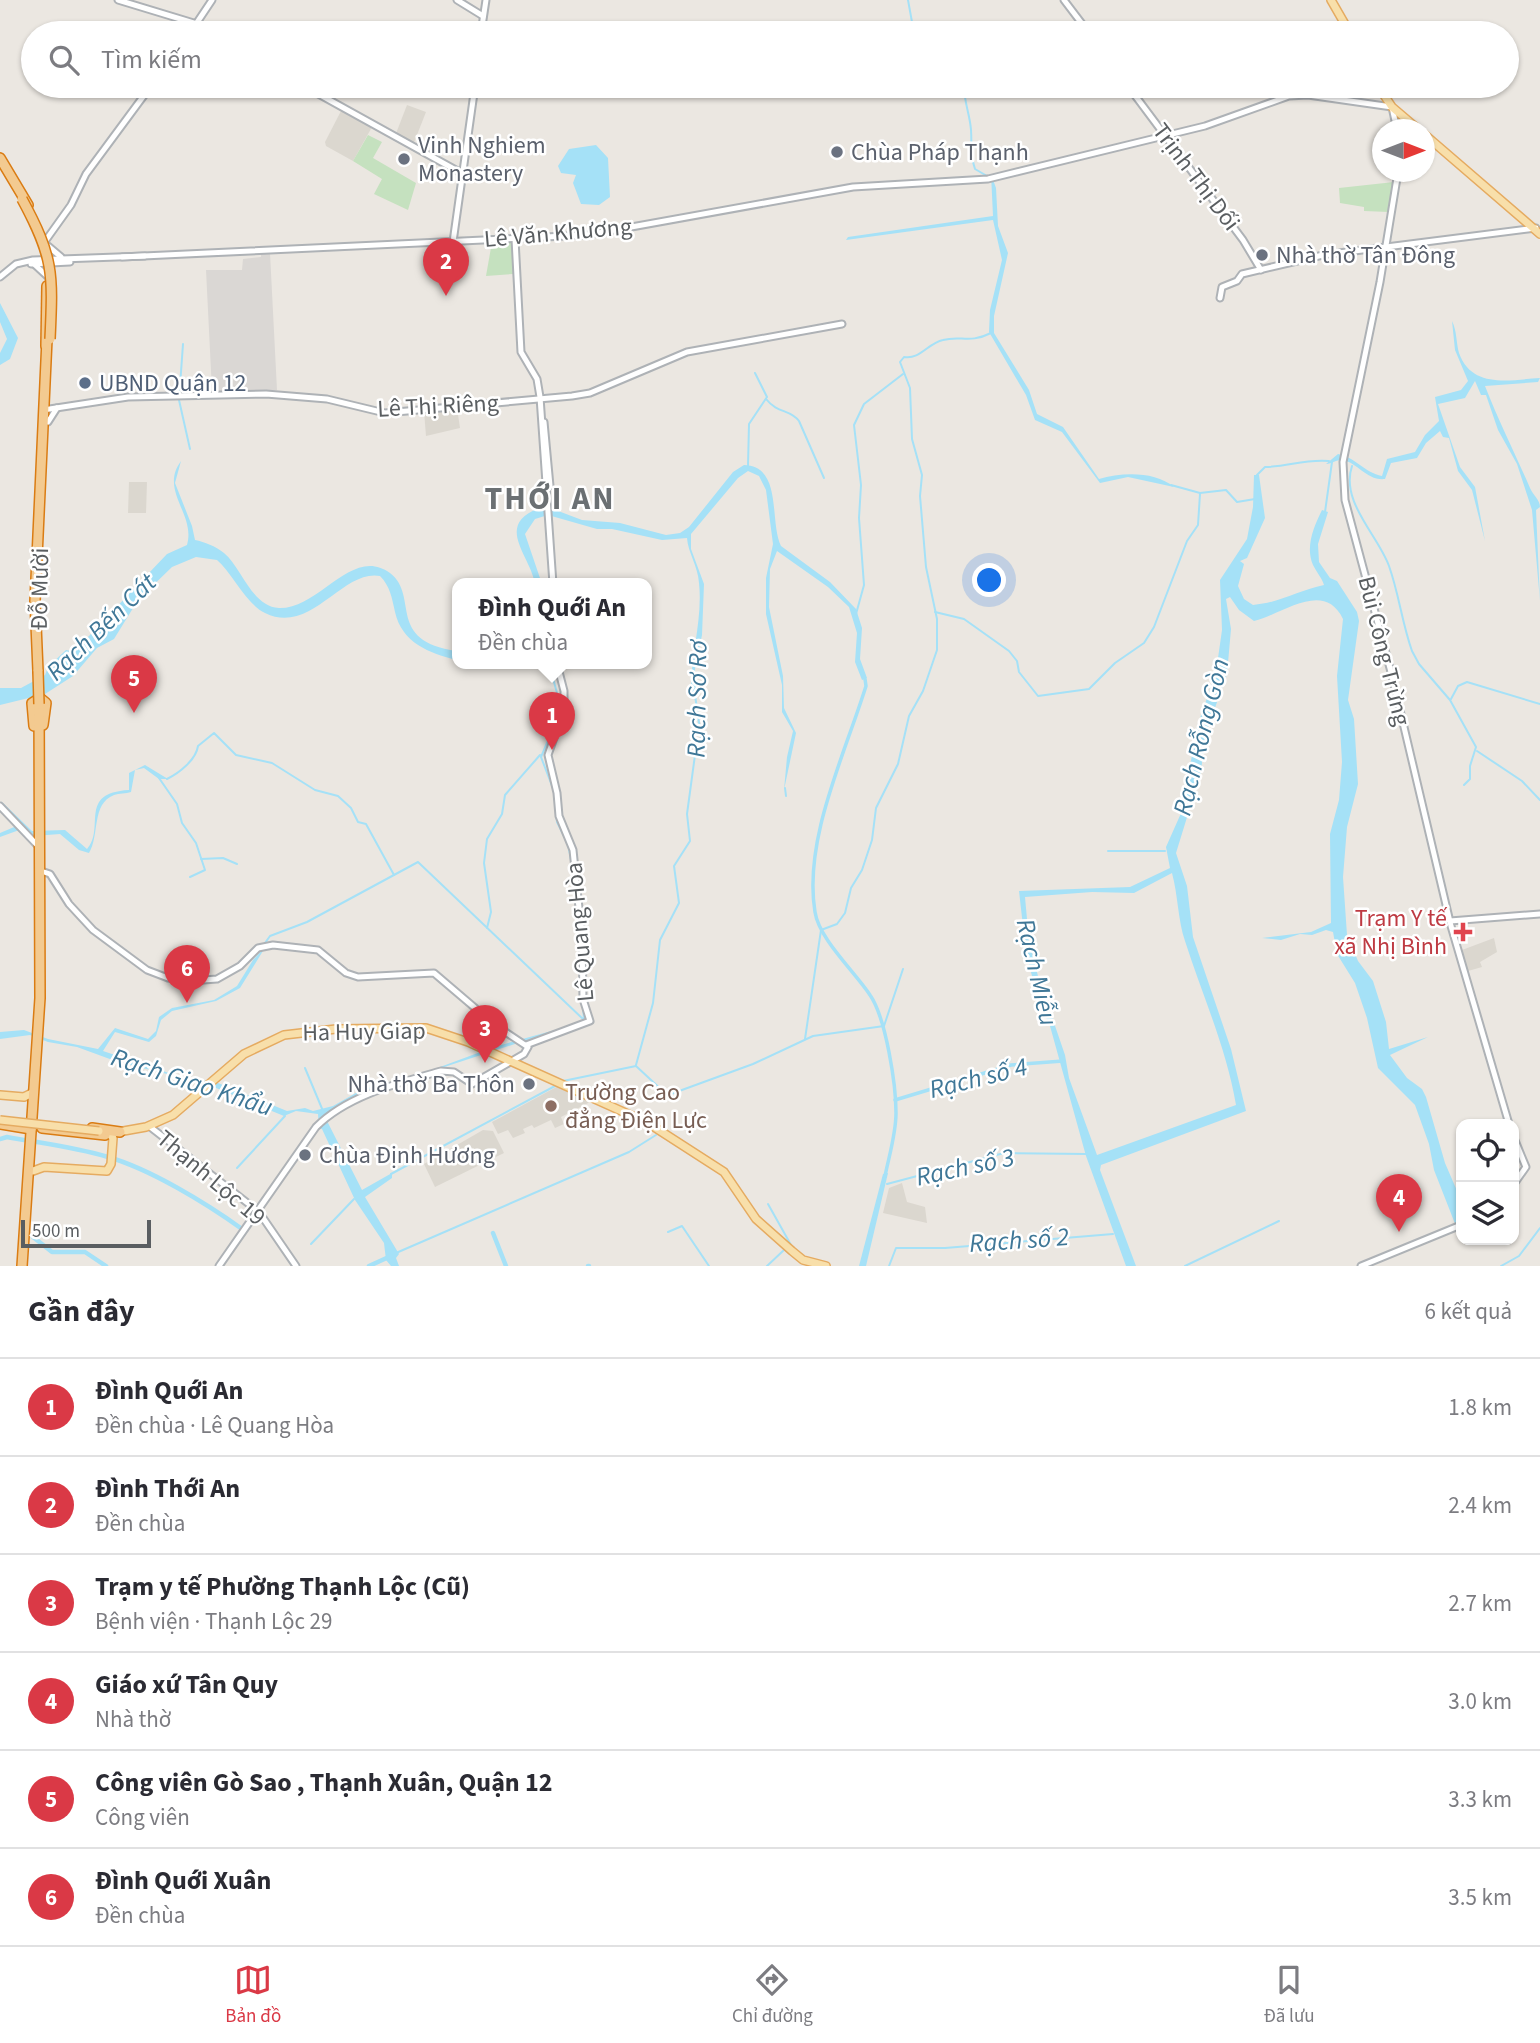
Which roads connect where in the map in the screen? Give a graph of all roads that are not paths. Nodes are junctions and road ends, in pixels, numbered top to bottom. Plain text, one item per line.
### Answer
1 (118, 0) edge
2 (212, 0) edge
3 (457, 0) edge
4 (486, 0) edge
5 (1064, 0) edge
6 (1329, 0) edge
7 (483, 16) junction
8 (184, 21) edge
9 (199, 21) edge
10 (482, 21) edge
11 (1080, 21) edge
12 (1342, 21) edge
13 (142, 98) edge
14 (326, 98) edge
15 (473, 98) edge
16 (1137, 98) edge
17 (1285, 98) edge
18 (1320, 98) edge
19 (1388, 98) edge
20 (1393, 106) junction
21 (1395, 119) edge
22 (1408, 119) edge
23 (1164, 135) junction
24 (1435, 143) edge
25 (0, 156) edge
26 (0, 167) edge
27 (463, 174) junction
28 (1396, 182) edge
29 (16, 192) junction
30 (1538, 230) edge
31 (514, 239) junction
32 (453, 242) junction
33 (1384, 248) junction
34 (74, 250) dead end
35 (48, 259) junction
36 (66, 260) junction
37 (34, 262) junction
38 (1261, 270) junction
39 (0, 279) edge
40 (1220, 298) dead end
41 (842, 324) dead end
42 (48, 343) junction
43 (540, 398) junction
44 (47, 409) junction
45 (553, 578) edge
46 (558, 669) edge
47 (39, 671) junction
48 (39, 704) junction
49 (39, 727) junction
50 (37, 771) junction
51 (0, 806) edge
52 (40, 837) junction
53 (42, 870) junction
54 (1540, 914) edge
55 (1450, 921) junction
56 (39, 1039) junction
57 (526, 1046) junction
58 (511, 1061) junction
59 (36, 1074) junction
60 (31, 1093) junction
61 (0, 1095) edge
62 (1508, 1119) edge
63 (0, 1121) edge
64 (149, 1126) junction
65 (32, 1134) junction
66 (111, 1134) junction
67 (1519, 1150) edge
68 (44, 1167) junction
69 (32, 1176) junction
70 (1519, 1177) edge
71 (257, 1210) junction
72 (1456, 1228) edge
73 (26, 1234) junction
74 (24, 1266) edge
75 (219, 1266) edge
76 (296, 1266) edge
77 (826, 1266) edge
78 (1361, 1266) edge

1 - 8 street
2 - 9 street
3 - 7 street
4 - 7 street
5 - 11 street
6 - 12 main road
7 - 10 street
13 - 35 street
14 - 27 street
15 - 27 street
16 - 23 street, Trịnh Thị Dối
17 - 23 street
18 - 20 street
19 - 20 main road
20 - 21 street
20 - 22 main road
23 - 31 street, Lê Văn Khương
23 - 38 street, Trịnh Thị Dối
24 - 30 main road
25 - 29 highway
26 - 29 highway
27 - 32 street
28 - 33 street, Bùi Công Trừng
29 - 35 highway
29 - 42 highway, bridge
30 - 33 street
31 - 32 street, Lê Văn Khương
31 - 43 street
32 - 36 street, Lê Văn Khương
33 - 38 street
33 - 55 street, Bùi Công Trừng
34 - 36 street
35 - 36 street
35 - 36 street, Lê Văn Khương
35 - 36 street
35 - 37 street
35 - 37 street
35 - 37 street, Lê Văn Khương
35 - 42 highway, Đỗ Mười
37 - 39 street, Lê Văn Khương
38 - 40 street
41 - 43 street, Lê Thị Riêng
42 - 44 highway, Đỗ Mười
43 - 44 street, Lê Thị Riêng
43 - 45 street
44 - 47 highway, Đỗ Mười
44 - 47 highway, Đỗ Mười
46 - 57 street, Lê Quang Hòa
47 - 48 highway, bridge
48 - 49 highway
48 - 50 highway
48 - 52 highway
49 - 50 highway
49 - 52 highway
50 - 52 highway
51 - 52 street
52 - 53 highway
53 - 56 highway
53 - 56 highway
53 - 57 street
54 - 55 street
55 - 62 street, Bùi Công Trừng
56 - 59 highway
57 - 58 street, Lê Quang Hòa
58 - 64 main road, Ha Huy Giap
58 - 71 street, Lê Quang Hòa
58 - 77 main road
59 - 60 highway
59 - 65 highway
60 - 61 main road
60 - 65 highway
63 - 65 highway
63 - 66 main road, bridge
64 - 66 main road
64 - 71 street, Thạnh Lộc 19
65 - 66 highway
65 - 66 highway
65 - 68 main road
65 - 69 highway
65 - 73 highway
66 - 68 main road
67 - 70 street
68 - 69 main road
69 - 73 highway
71 - 75 street
71 - 76 street, Thạnh Lộc 19
72 - 78 street
73 - 74 highway

